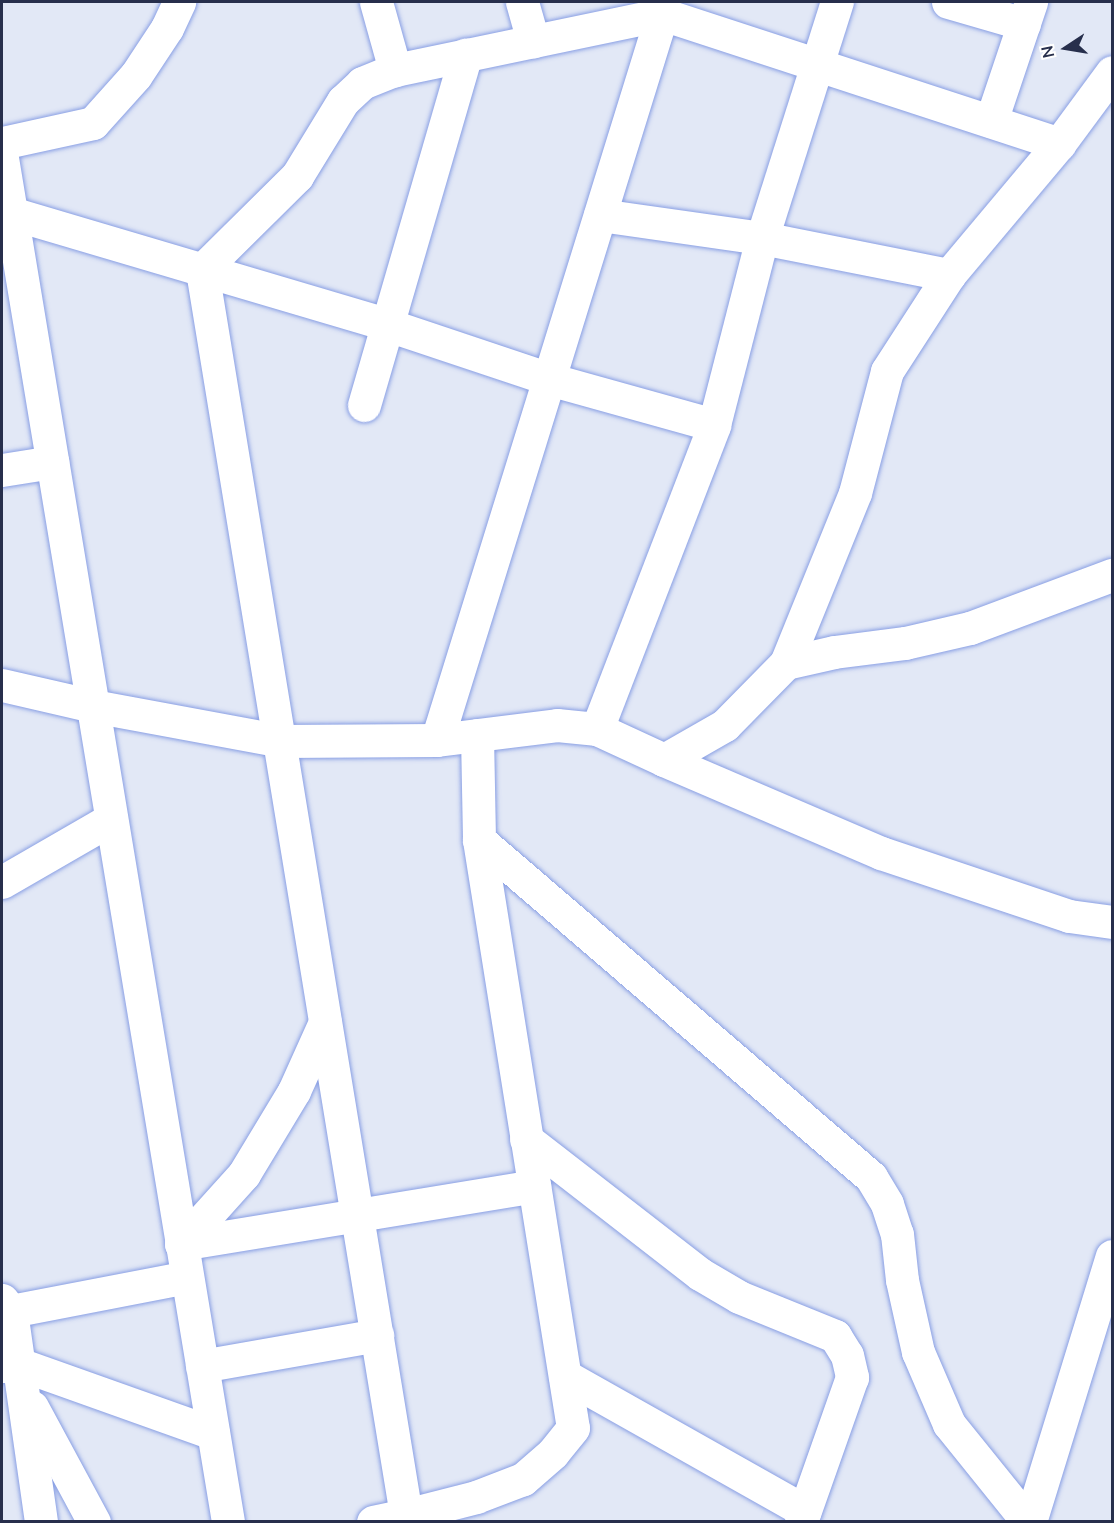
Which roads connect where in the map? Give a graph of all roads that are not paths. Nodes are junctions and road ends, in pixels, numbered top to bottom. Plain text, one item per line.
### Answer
1 (179, 2) edge
2 (376, 2) edge
3 (522, 2) edge
4 (837, 2) edge
5 (948, 2) edge
6 (660, 8) edge
7 (1028, 13) edge
8 (533, 41) junction
9 (465, 55) junction
10 (816, 65) junction
11 (395, 70) junction
12 (1113, 72) edge
13 (991, 121) junction
14 (2, 143) edge
15 (1059, 144) junction
16 (2, 158) edge
17 (6, 214) edge
18 (600, 215) junction
19 (762, 238) junction
20 (202, 270) junction
21 (949, 275) junction
22 (388, 325) junction
23 (549, 379) junction
24 (364, 405) dead end
25 (714, 425) junction
26 (52, 462) junction
27 (2, 470) edge
28 (1113, 575) edge
29 (786, 663) junction
30 (2, 685) edge
31 (93, 706) junction
32 (597, 729) junction
33 (477, 735) junction
34 (437, 740) junction
35 (281, 741) junction
36 (663, 760) junction
37 (111, 819) junction
38 (479, 840) junction
39 (2, 882) edge
40 (1113, 922) edge
41 (325, 1022) junction
42 (526, 1139) junction
43 (534, 1186) junction
44 (357, 1215) junction
45 (181, 1244) junction
46 (1113, 1256) edge
47 (187, 1277) junction
48 (6, 1305) edge
49 (377, 1335) junction
50 (202, 1366) junction
51 (14, 1373) edge
52 (565, 1376) junction
53 (213, 1432) junction
54 (406, 1515) junction
55 (803, 1516) edge
56 (41, 1521) edge
57 (94, 1521) edge
58 (228, 1521) edge
59 (373, 1521) edge
60 (1029, 1521) edge

1 - 14 street
2 - 11 street
3 - 8 street
4 - 10 street
5 - 7 street
6 - 8 street
6 - 10 street
6 - 18 street
7 - 13 street
8 - 9 street
9 - 11 street
9 - 22 street
10 - 13 street
10 - 19 street
11 - 20 street
12 - 15 street
13 - 15 street
15 - 21 street
16 - 17 street
17 - 20 street
17 - 26 street
18 - 19 street
18 - 23 street
19 - 21 street
19 - 25 street
20 - 22 street
20 - 35 street
21 - 29 street
22 - 23 street
22 - 24 street
23 - 25 street
23 - 34 street
25 - 32 street
26 - 27 street
26 - 31 street
28 - 29 street
29 - 36 street
30 - 31 street
31 - 35 street
31 - 37 street
32 - 33 street
32 - 36 street
33 - 34 street
33 - 38 street
34 - 35 street
35 - 41 street
36 - 40 street
37 - 39 street
37 - 45 street
38 - 42 street
38 - 60 street
41 - 44 street
41 - 45 street
42 - 43 street
42 - 55 street
43 - 44 street
43 - 52 street
44 - 45 street
44 - 49 street
45 - 47 street
46 - 60 street
47 - 48 street
47 - 50 street
48 - 51 street
49 - 50 street
49 - 54 street
50 - 53 street
51 - 53 street
51 - 56 street
51 - 57 street
52 - 54 street
52 - 55 street
53 - 58 street
54 - 59 street

